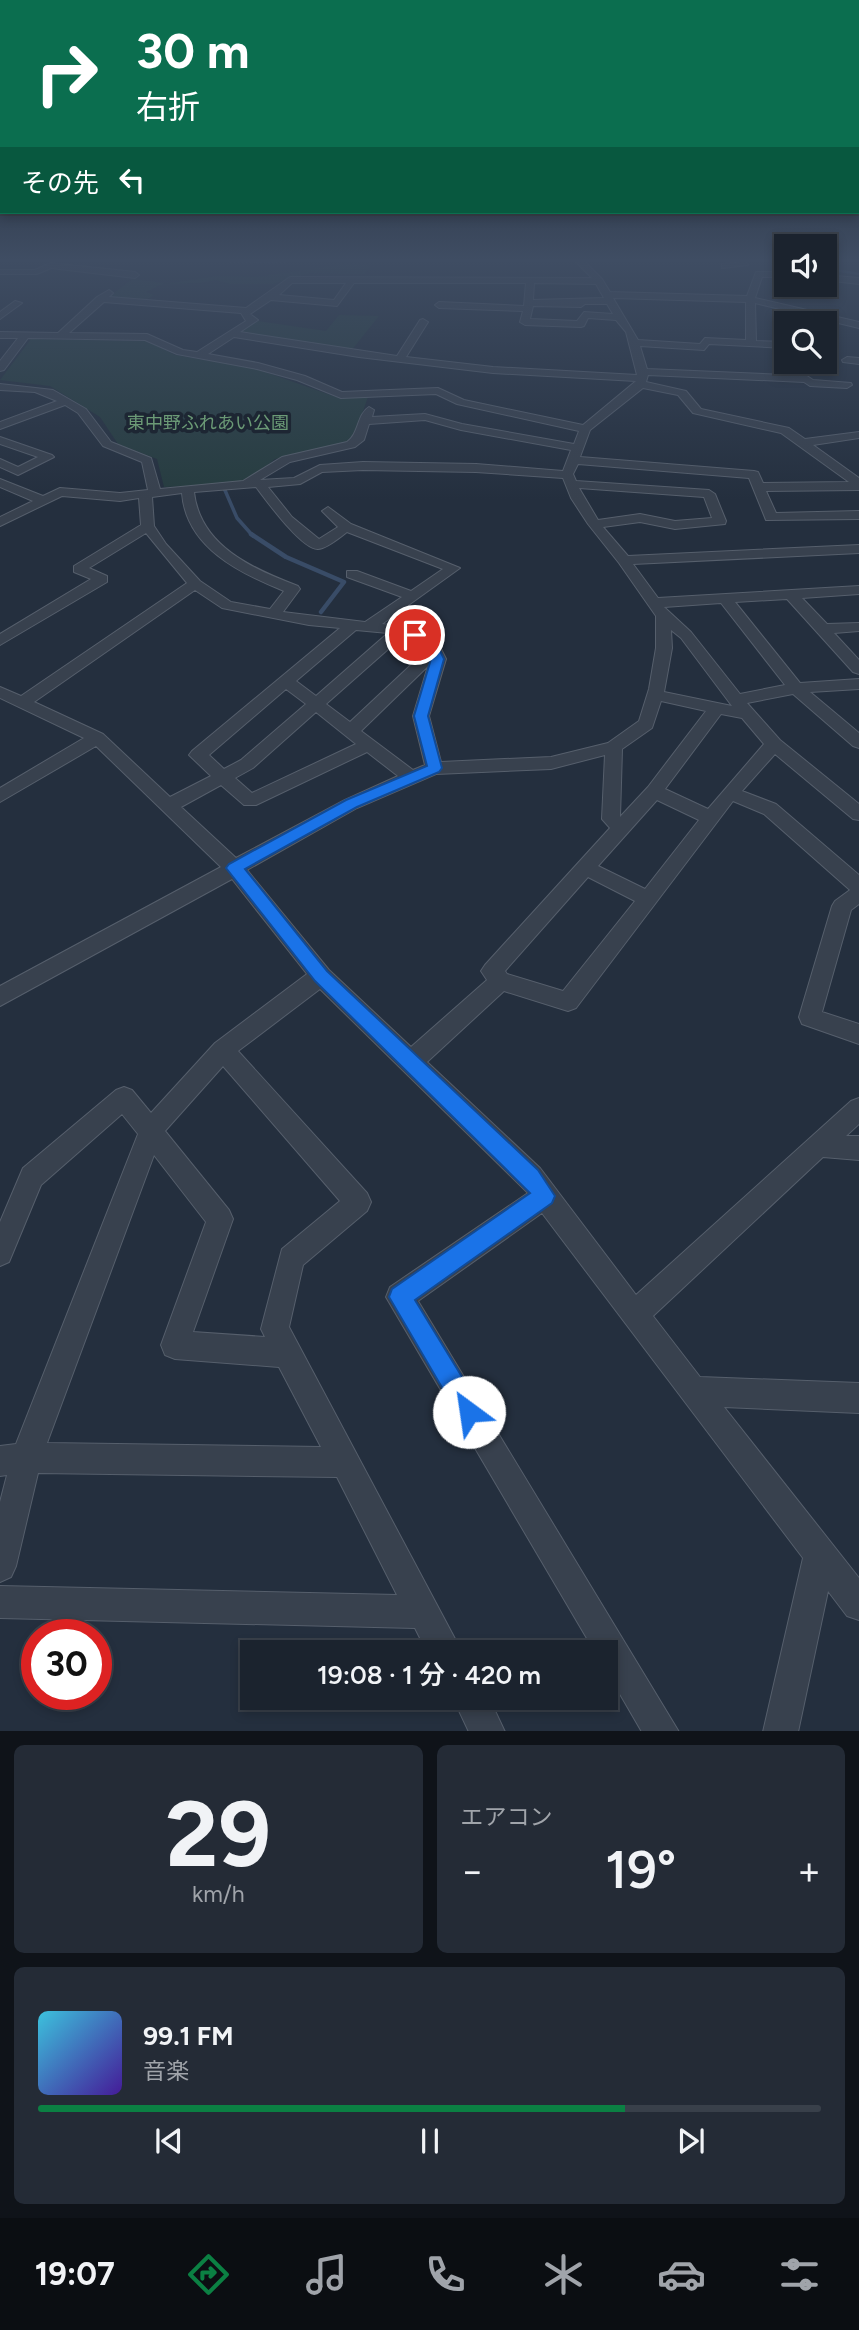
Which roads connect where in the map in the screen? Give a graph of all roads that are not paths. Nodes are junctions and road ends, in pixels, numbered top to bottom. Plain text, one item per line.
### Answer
1 (23, 339) edge
2 (151, 339) edge
3 (225, 339) edge
4 (265, 339) edge
5 (412, 339) edge
6 (634, 339) edge
7 (703, 339) edge
8 (714, 339) edge
9 (751, 339) edge
10 (733, 342) junction
11 (636, 343) junction
12 (751, 343) junction
13 (774, 344) edge
14 (737, 354) dead end
15 (638, 355) junction
16 (198, 356) junction
17 (651, 356) dead end
18 (663, 356) dead end
19 (701, 358) dead end
20 (400, 359) junction
21 (847, 360) dead end
22 (859, 361) edge
23 (741, 365) dead end
24 (0, 368) edge
25 (746, 376) junction
26 (642, 378) junction
27 (847, 385) dead end
28 (0, 387) edge
29 (375, 393) junction
30 (64, 402) junction
31 (366, 421) junction
32 (0, 426) edge
33 (585, 429) junction
34 (859, 435) edge
35 (0, 440) edge
36 (803, 443) junction
37 (576, 454) junction
38 (0, 463) edge
39 (571, 479) junction
40 (0, 483) edge
41 (258, 483) junction
42 (858, 483) edge
43 (244, 484) junction
44 (759, 487) junction
45 (188, 488) junction
46 (150, 493) junction
47 (41, 500) junction
48 (631, 503) junction
49 (328, 511) dead end
50 (859, 515) edge
51 (0, 522) edge
52 (594, 524) junction
53 (148, 526) junction
54 (346, 527) junction
55 (859, 549) edge
56 (624, 560) junction
57 (352, 573) dead end
58 (195, 584) junction
59 (859, 590) edge
60 (790, 593) junction
61 (413, 596) junction
62 (725, 599) junction
63 (659, 609) junction
64 (274, 614) junction
65 (360, 626) junction
66 (859, 627) edge
67 (822, 629) junction
68 (401, 630) junction
69 (0, 640) edge
70 (434, 652) junction
71 (859, 668) edge
72 (286, 681) junction
73 (859, 684) edge
74 (796, 688) junction
75 (0, 692) edge
76 (655, 695) junction
77 (21, 704) junction
78 (317, 704) junction
79 (742, 707) junction
80 (717, 708) junction
81 (352, 730) junction
82 (97, 738) junction
83 (859, 742) edge
84 (370, 744) junction
85 (774, 744) junction
86 (614, 747) junction
87 (434, 768) junction
88 (223, 778) junction
89 (411, 778) junction
90 (654, 791) junction
91 (730, 793) junction
92 (0, 796) edge
93 (168, 806) junction
94 (859, 814) edge
95 (711, 818) junction
96 (620, 827) junction
97 (584, 867) junction
98 (234, 868) junction
99 (859, 886) edge
100 (859, 894) edge
101 (648, 899) junction
102 (321, 976) junction
103 (500, 981) junction
104 (0, 997) edge
105 (859, 1034) edge
106 (223, 1051) junction
107 (412, 1061) junction
108 (859, 1110) edge
109 (152, 1129) junction
110 (818, 1145) junction
111 (859, 1148) edge
112 (545, 1196) junction
113 (0, 1253) edge
114 (634, 1315) junction
115 (288, 1353) junction
116 (693, 1391) junction
117 (859, 1398) edge
118 (13, 1460) edge
119 (345, 1462) junction
120 (820, 1552) junction
121 (0, 1566) edge
122 (0, 1602) edge
123 (859, 1604) edge
124 (424, 1612) junction
125 (439, 1640) edge
126 (477, 1710) edge
127 (488, 1731) edge
128 (662, 1731) edge
129 (779, 1731) edge

1 - 24 street
2 - 16 street
3 - 16 street
4 - 20 street
5 - 20 street
6 - 11 street
7 - 11 street
8 - 10 street
9 - 12 street
10 - 12 street
10 - 14 street
11 - 15 street
12 - 13 street
15 - 17 street
15 - 26 street
16 - 29 street
18 - 19 street
20 - 26 street
21 - 22 street
23 - 25 street
25 - 26 street
25 - 27 street
26 - 33 street
26 - 36 street
28 - 30 street
29 - 31 street
29 - 33 street
30 - 32 street
30 - 46 street
31 - 37 street
31 - 43 street
33 - 37 street
34 - 36 street
35 - 38 street
36 - 42 street
37 - 39 street
37 - 44 street
39 - 41 street
39 - 48 street
39 - 52 street
40 - 47 street
41 - 43 street
41 - 54 street
42 - 44 street
43 - 45 street
44 - 50 street
45 - 46 street
45 - 64 street
46 - 47 street
46 - 53 street
47 - 51 street
48 - 48 street
48 - 52 street
49 - 54 street
52 - 56 street
53 - 58 street
53 - 69 street
54 - 61 street
55 - 56 street
56 - 63 street
57 - 61 street
58 - 64 street
58 - 77 street
59 - 60 street
60 - 62 street
60 - 67 street
61 - 65 street
62 - 63 street
62 - 74 street
63 - 76 street
63 - 79 street
64 - 65 street
65 - 68 street
65 - 72 street
66 - 67 street
67 - 71 street
68 - 70 street
68 - 78 street
70 - 81 street
70 - 87 street
72 - 78 street
72 - 88 street
73 - 74 street
74 - 79 street
74 - 83 street
75 - 77 street
76 - 80 street
76 - 86 street
77 - 82 street
78 - 81 street
78 - 88 street
79 - 80 street
79 - 85 street
80 - 90 street
81 - 84 street
82 - 92 street
82 - 93 street
84 - 88 street
84 - 89 street
85 - 91 street
85 - 94 street
86 - 87 street
86 - 96 street
87 - 89 street
88 - 93 street
89 - 98 street
90 - 95 street
90 - 96 street
91 - 95 street
91 - 99 street
93 - 98 street
95 - 101 street
96 - 97 street
97 - 101 street
97 - 103 street
98 - 102 street
98 - 104 street
100 - 105 street
101 - 103 street
102 - 106 street
102 - 107 street
103 - 107 street
106 - 109 street
106 - 115 street
107 - 112 street
108 - 110 street
109 - 113 street
109 - 115 street
109 - 118 street
110 - 111 street
110 - 114 street
112 - 114 street
112 - 128 street
114 - 116 street
115 - 119 street
116 - 117 street
116 - 120 street
118 - 119 street
118 - 121 street
119 - 124 street
120 - 123 street
120 - 129 street
122 - 124 street
124 - 125 street
126 - 127 street

